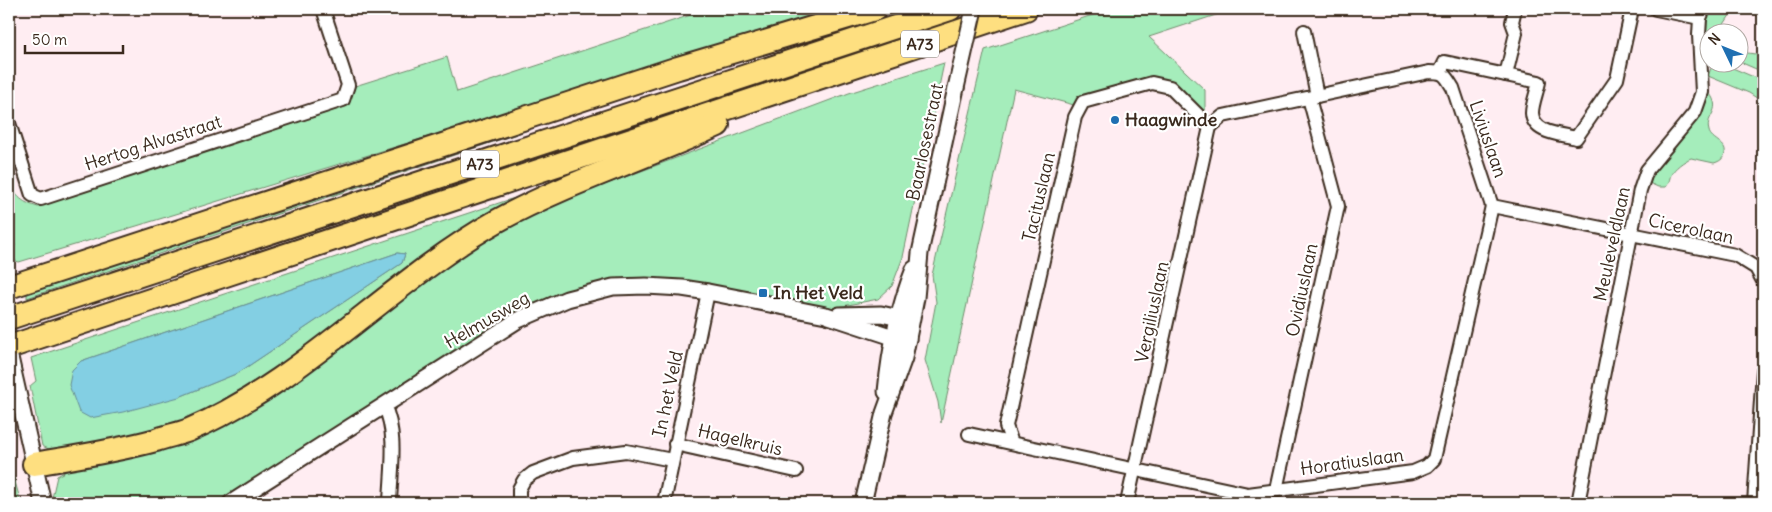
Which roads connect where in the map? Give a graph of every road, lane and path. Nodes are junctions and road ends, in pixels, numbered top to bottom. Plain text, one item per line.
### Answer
1 (323, 9) edge
2 (876, 9) edge
3 (950, 9) edge
4 (974, 9) edge
5 (1026, 9) edge
6 (1515, 9) edge
7 (1632, 9) edge
8 (1656, 9) edge
9 (1702, 14) edge
10 (1304, 31) dead end
11 (1440, 72) junction
12 (1506, 75) junction
13 (814, 80) junction
14 (1313, 97) junction
15 (9, 124) edge
16 (1210, 127) junction
17 (1492, 206) junction
18 (1631, 234) junction
19 (1763, 281) edge
20 (9, 287) edge
21 (708, 292) junction
22 (826, 315) junction
23 (9, 318) edge
24 (905, 319) junction
25 (901, 338) junction
26 (9, 347) edge
27 (9, 353) edge
28 (1763, 371) edge
29 (384, 405) junction
30 (968, 434) dead end
31 (1012, 443) junction
32 (676, 444) junction
33 (672, 460) junction
34 (34, 464) junction
35 (796, 471) dead end
36 (1134, 471) junction
37 (1276, 490) junction
38 (43, 503) edge
39 (231, 503) edge
40 (390, 503) edge
41 (519, 503) edge
42 (664, 503) edge
43 (863, 503) edge
44 (1126, 503) edge
45 (1578, 503) edge
46 (1754, 503) edge

1 - 15 street, Hertog Alvastraat
2 - 20 highway, A73
3 - 23 highway, A73
4 - 24 street, Baarlosestraat, bridge
5 - 13 highway, A73
6 - 12 street
7 - 12 street
8 - 9 street
9 - 18 street, Meuleveldlaan
10 - 14 street
11 - 12 street
11 - 14 street
11 - 17 street, Liviuslaan
13 - 26 highway, A73
13 - 34 highway, A73
14 - 16 street
14 - 37 street, Ovidiuslaan
16 - 31 street, Tacituslaan
16 - 36 street, Vergiliuslaan
17 - 18 street, Liviuslaan
17 - 37 street, Horatiuslaan
18 - 19 street, Cicerolaan
18 - 45 street, Meuleveldlaan
21 - 22 street, Helmusweg
21 - 29 street, Helmusweg
21 - 32 street, In het Veld
22 - 24 street, Helmusweg
22 - 25 street, Helmusweg
24 - 25 street, Baarlosestraat
25 - 43 street, Baarlosestraat
27 - 34 street
28 - 46 street
29 - 39 street, Helmusweg
29 - 40 street
30 - 31 street
31 - 36 street
32 - 33 street, In het Veld
32 - 35 street, Hagelkruis
33 - 41 street
33 - 42 street, In het Veld
34 - 38 street
36 - 37 street, Horatiuslaan
36 - 44 street, Vergiliuslaan

